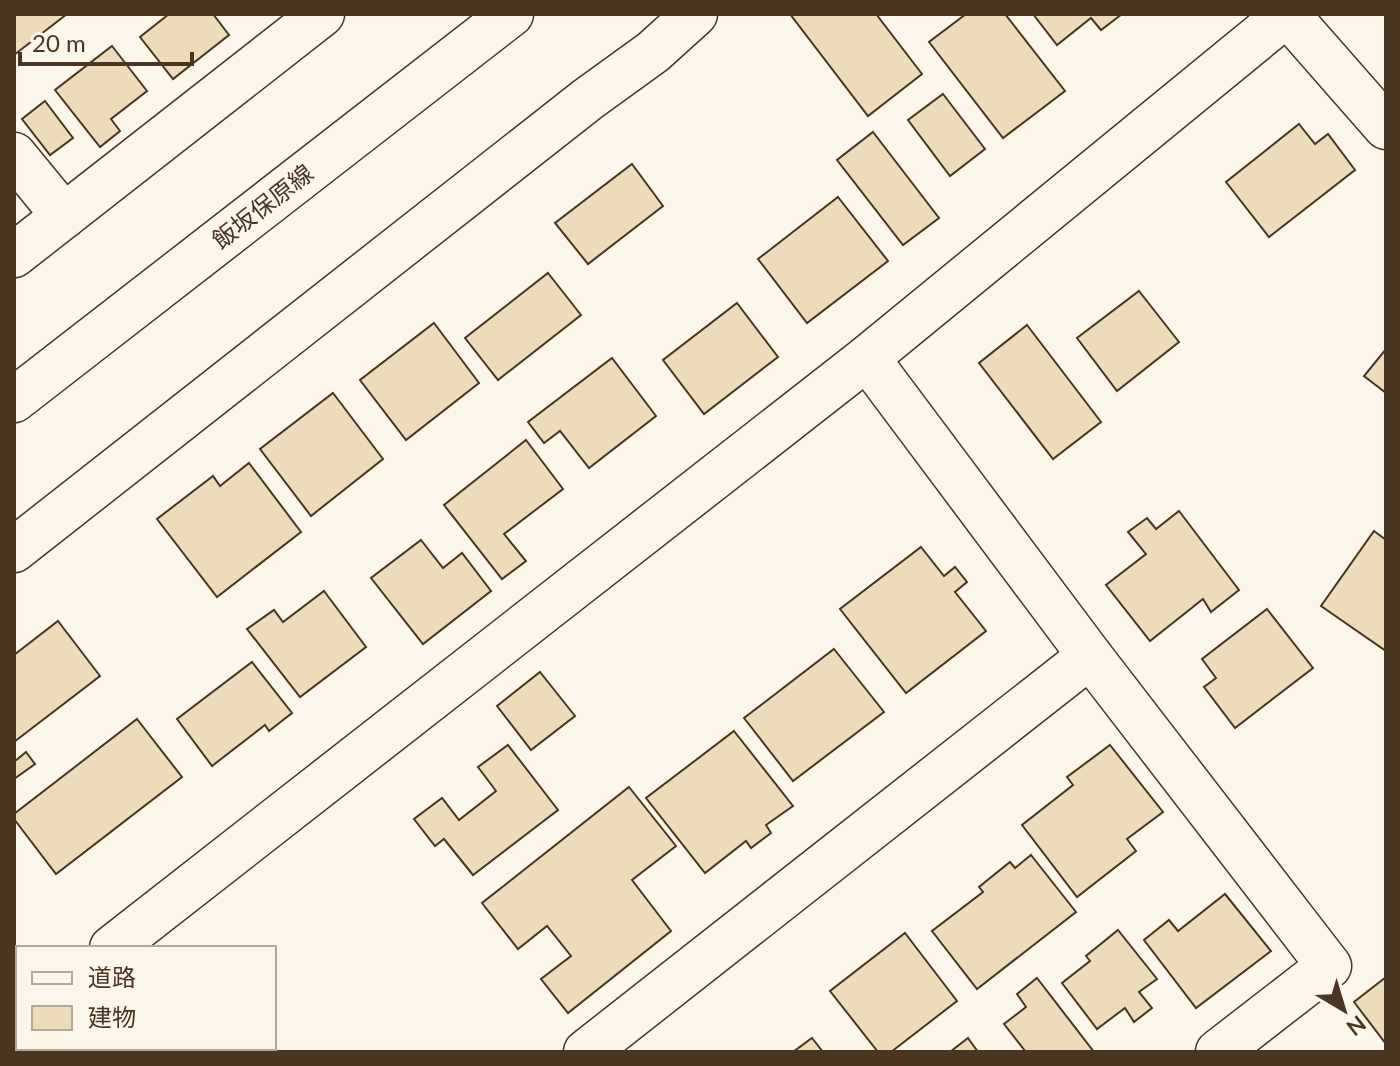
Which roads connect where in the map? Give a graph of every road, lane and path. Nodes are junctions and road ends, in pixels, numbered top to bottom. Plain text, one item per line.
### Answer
1 (322, 14) edge
2 (511, 14) edge
3 (695, 14) edge
4 (1287, 14) edge
5 (1386, 127) edge
6 (14, 155) edge
7 (64, 216) junction
8 (14, 255) edge
9 (867, 358) junction
10 (14, 400) edge
11 (14, 550) edge
12 (1090, 656) junction
13 (115, 946) edge
14 (586, 1052) edge
15 (1218, 1052) edge

1 - 7 street
2 - 10 street, 飯坂保原線
3 - 11 street
4 - 5 street
4 - 9 street
6 - 7 street
7 - 8 street
9 - 12 street
9 - 13 street
12 - 14 street
12 - 15 street

